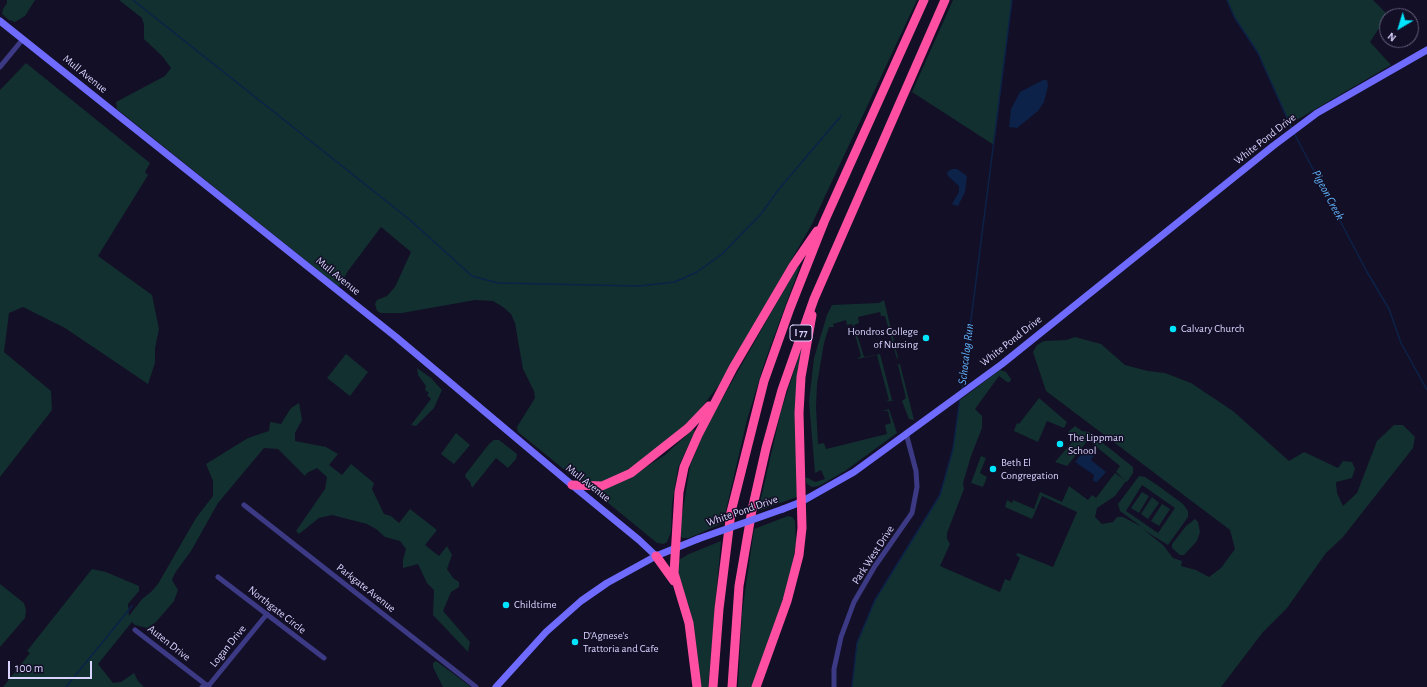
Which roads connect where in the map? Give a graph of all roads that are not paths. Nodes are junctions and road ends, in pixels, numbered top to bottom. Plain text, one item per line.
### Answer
1 (924, 0) edge
2 (945, 0) edge
3 (0, 21) edge
4 (23, 39) junction
5 (1427, 50) edge
6 (0, 67) edge
7 (824, 222) junction
8 (814, 299) junction
9 (717, 398) junction
10 (906, 434) junction
11 (572, 485) junction
12 (801, 502) junction
13 (244, 505) dead end
14 (674, 550) junction
15 (656, 556) junction
16 (218, 577) dead end
17 (679, 591) junction
18 (267, 614) junction
19 (135, 630) dead end
20 (324, 658) dead end
21 (206, 686) edge
22 (476, 687) edge
23 (496, 687) edge
24 (697, 687) edge
25 (714, 687) edge
26 (732, 687) edge
27 (756, 687) edge
28 (834, 687) edge

1 - 7 highway, I 77
2 - 8 highway, I 77
3 - 4 street, Mull Avenue
4 - 6 street
4 - 11 street, Mull Avenue
5 - 10 street, White Pond Drive
7 - 9 highway
7 - 25 highway, I 77
8 - 12 highway
8 - 26 highway, I 77
9 - 11 highway
9 - 14 highway
10 - 12 street, White Pond Drive
10 - 28 street, Park West Drive
11 - 15 street, Mull Avenue
12 - 14 street, White Pond Drive, bridge
12 - 27 highway
13 - 22 street, Parkgate Avenue
14 - 15 street, White Pond Drive
14 - 17 highway
15 - 17 highway
15 - 23 street, White Pond Drive
16 - 18 street, Northgate Circle
17 - 24 highway
18 - 20 street, Northgate Circle
18 - 21 street, Logan Drive
19 - 21 street, Auten Drive

